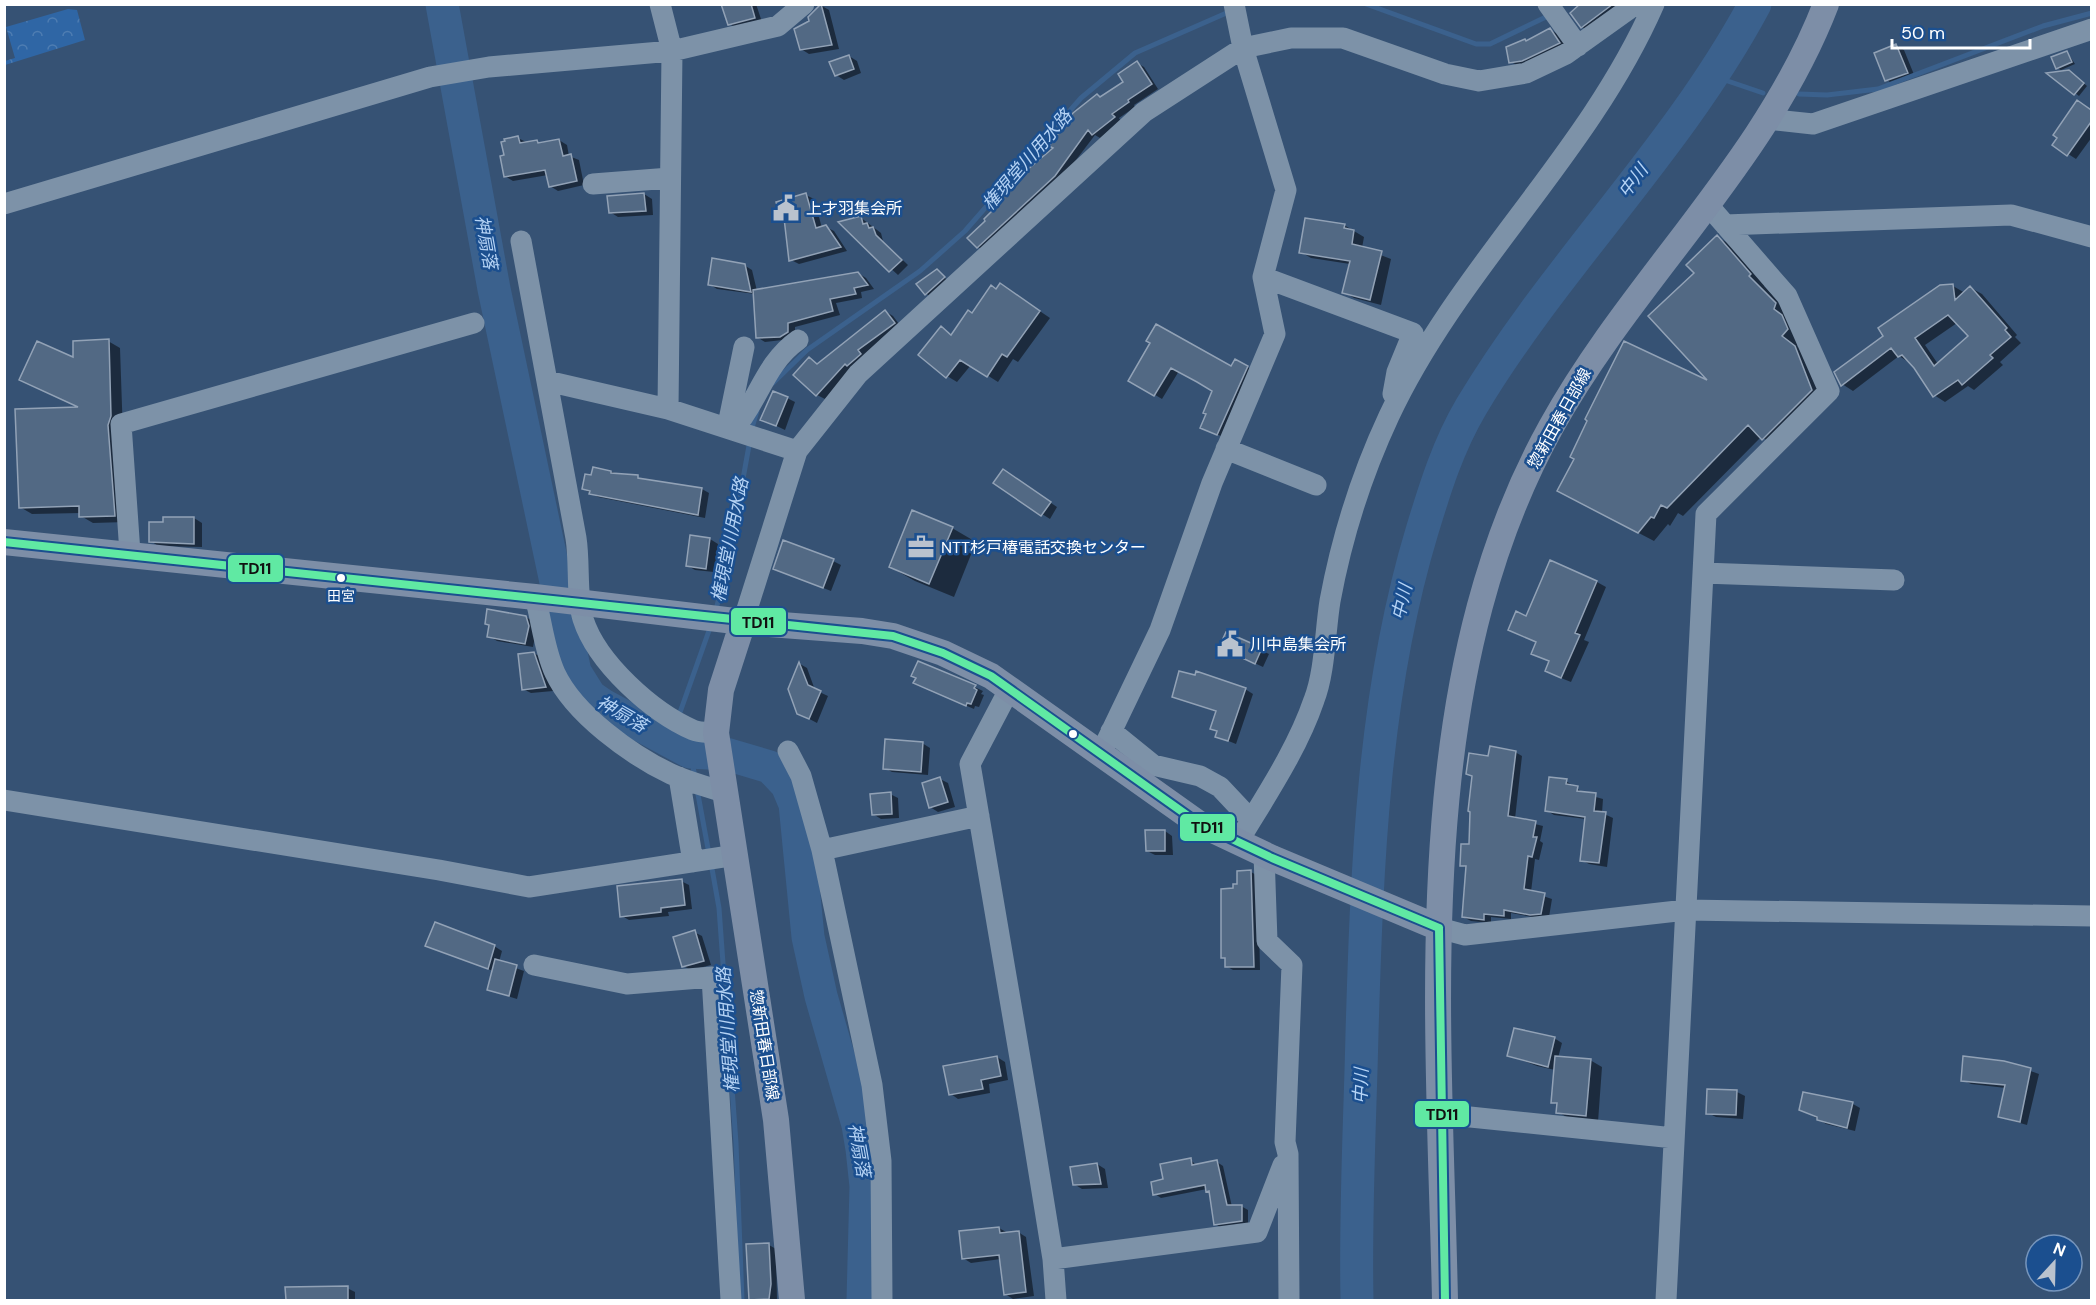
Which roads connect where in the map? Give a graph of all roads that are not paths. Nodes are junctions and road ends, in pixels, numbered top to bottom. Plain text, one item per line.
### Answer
1 (660, 4) edge
2 (804, 4) edge
3 (1233, 4) edge
4 (1548, 4) edge
5 (1635, 4) edge
6 (1654, 4) edge
7 (1826, 4) edge
8 (2091, 29) edge
9 (1578, 46) junction
10 (1243, 48) junction
11 (672, 51) junction
12 (1767, 119) junction
13 (670, 178) junction
14 (593, 184) dead end
15 (4, 204) edge
16 (1707, 204) junction
17 (1725, 225) junction
18 (2091, 237) edge
19 (521, 241) dead end
20 (1263, 277) junction
21 (474, 323) dead end
22 (798, 340) dead end
23 (744, 347) dead end
24 (547, 381) junction
25 (668, 409) junction
26 (1389, 415) junction
27 (733, 430) junction
28 (1226, 449) junction
29 (797, 451) junction
30 (1316, 485) dead end
31 (4, 542) edge
32 (130, 553) junction
33 (1703, 573) junction
34 (1894, 580) dead end
35 (535, 597) junction
36 (581, 602) junction
37 (743, 622) junction
38 (1010, 688) junction
39 (1111, 731) junction
40 (716, 733) junction
41 (788, 751) dead end
42 (1100, 755) junction
43 (679, 777) junction
44 (723, 792) junction
45 (4, 800) edge
46 (979, 816) junction
47 (1251, 820) junction
48 (1238, 842) junction
49 (822, 850) junction
50 (736, 855) junction
51 (1268, 856) junction
52 (693, 862) junction
53 (1686, 910) junction
54 (2091, 916) edge
55 (1439, 928) junction
56 (534, 965) dead end
57 (1441, 1114) junction
58 (1674, 1138) junction
59 (1288, 1154) junction
60 (1053, 1259) junction
61 (730, 1300) edge
62 (792, 1300) edge
63 (882, 1300) edge
64 (1056, 1300) edge
65 (1289, 1300) edge
66 (1445, 1300) edge
67 (1666, 1300) edge

1 - 11 street
2 - 11 street
3 - 10 street
4 - 9 street
5 - 9 street
6 - 26 street
7 - 12 main road, 惣新田春日部線
8 - 12 street
9 - 10 street
10 - 20 street
10 - 29 street
11 - 13 street
11 - 15 street
12 - 16 main road, 惣新田春日部線
13 - 14 street
13 - 25 street
16 - 17 street
16 - 55 main road, 惣新田春日部線
17 - 18 street
17 - 33 street
19 - 24 street
20 - 26 street
20 - 28 street
21 - 32 street
22 - 27 street
23 - 27 street
24 - 25 street
24 - 36 street
25 - 27 street
26 - 47 street
27 - 29 street
28 - 30 street
28 - 39 street
29 - 37 street
31 - 32 main road
32 - 35 main road
33 - 34 street
33 - 53 street
35 - 36 main road
35 - 43 street
36 - 37 main road
36 - 40 street
37 - 38 main road
37 - 40 main road
38 - 42 main road
38 - 46 street
39 - 42 street
39 - 47 street
40 - 44 main road, 惣新田春日部線
41 - 49 street
42 - 48 main road
43 - 44 street
43 - 52 street
44 - 50 main road, 惣新田春日部線
45 - 52 street
46 - 49 street
46 - 60 street
47 - 48 street
48 - 51 main road
49 - 63 street
50 - 52 street
50 - 62 main road, 惣新田春日部線
51 - 55 main road
51 - 59 street
53 - 54 street
53 - 55 street
53 - 58 street
55 - 57 main road, 惣新田春日部線
56 - 61 street
57 - 58 street
57 - 66 main road, 惣新田春日部線
58 - 67 street
59 - 60 street
59 - 65 street
60 - 64 street

